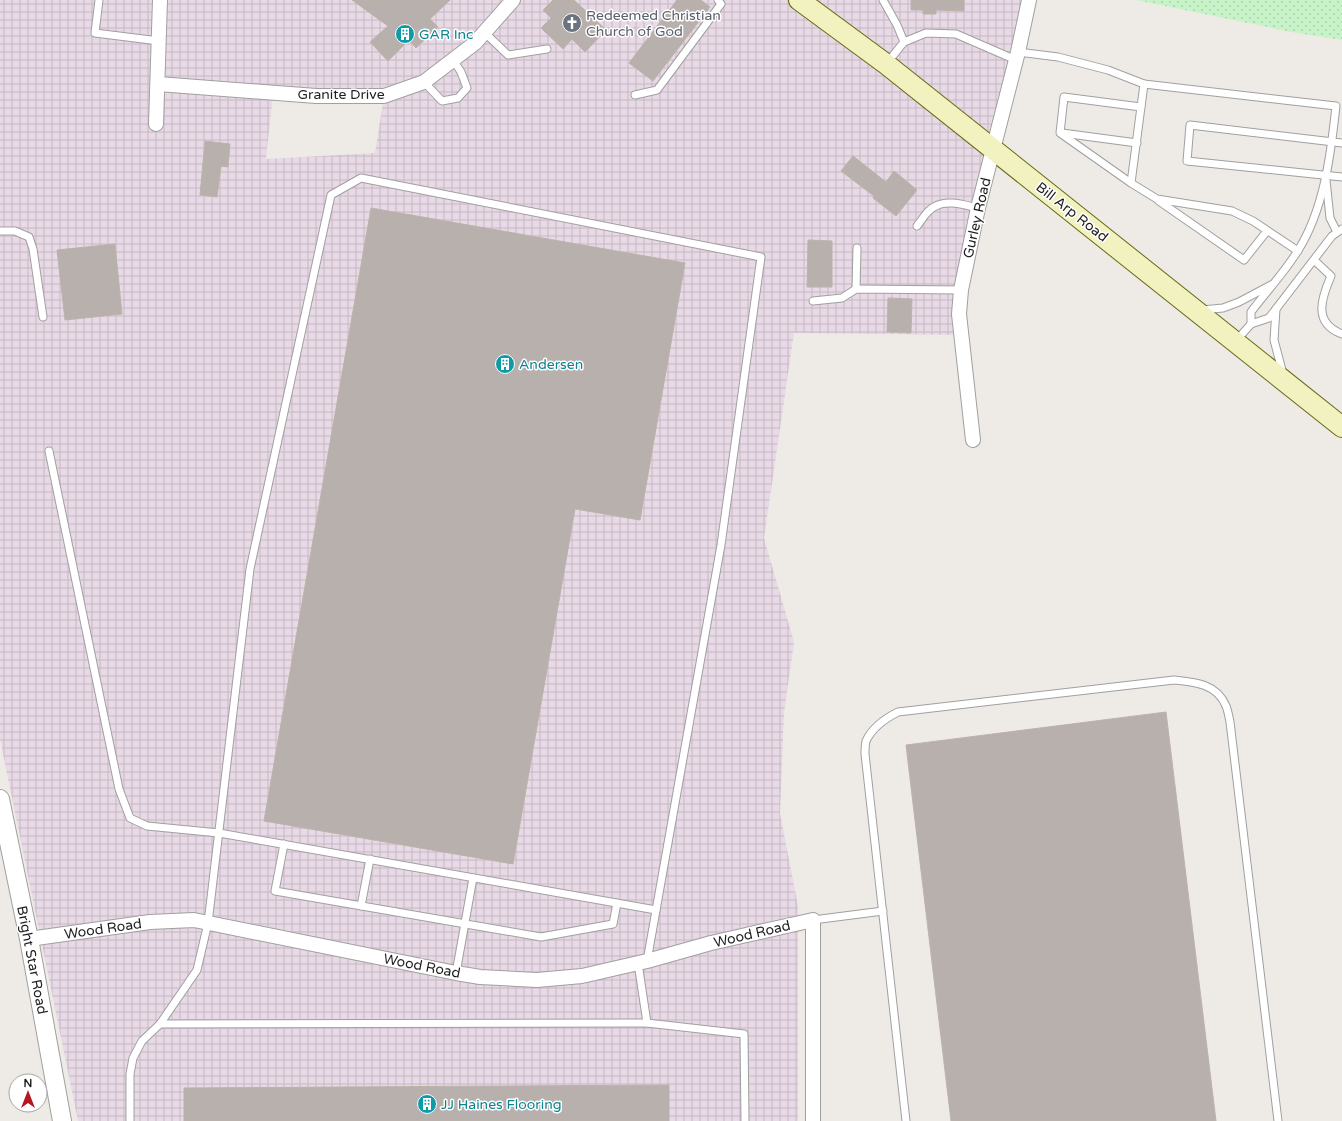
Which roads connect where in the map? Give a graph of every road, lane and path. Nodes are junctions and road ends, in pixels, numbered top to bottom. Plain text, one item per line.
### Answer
1 (99, 0) edge
2 (160, 0) edge
3 (513, 0) edge
4 (718, 0) edge
5 (800, 0) edge
6 (883, 0) edge
7 (1029, 0) edge
8 (484, 32) junction
9 (159, 41) junction
10 (904, 42) junction
11 (547, 49) dead end
12 (1017, 56) junction
13 (453, 60) junction
14 (886, 64) junction
15 (424, 82) junction
16 (158, 84) junction
17 (1144, 84) junction
18 (634, 95) dead end
19 (1339, 106) edge
20 (1141, 107) junction
21 (156, 124) dead end
22 (1060, 133) junction
23 (1332, 142) junction
24 (1137, 143) junction
25 (1342, 143) edge
26 (993, 150) junction
27 (1325, 175) junction
28 (1342, 177) edge
29 (1131, 183) junction
30 (1157, 199) junction
31 (978, 208) junction
32 (917, 226) dead end
33 (0, 231) edge
34 (1267, 231) junction
35 (1340, 231) edge
36 (857, 248) dead end
37 (1298, 251) junction
38 (1314, 260) junction
39 (1272, 284) junction
40 (856, 289) junction
41 (961, 290) junction
42 (813, 301) dead end
43 (1276, 309) junction
44 (1196, 311) junction
45 (42, 317) dead end
46 (1251, 324) junction
47 (1342, 334) edge
48 (1235, 342) junction
49 (1285, 382) junction
50 (1342, 427) edge
51 (973, 440) dead end
52 (49, 450) dead end
53 (0, 799) edge
54 (219, 833) junction
55 (284, 844) junction
56 (370, 859) junction
57 (473, 878) junction
58 (617, 903) junction
59 (361, 906) junction
60 (656, 910) junction
61 (882, 910) junction
62 (813, 920) junction
63 (208, 923) junction
64 (465, 924) junction
65 (29, 939) junction
66 (643, 962) junction
67 (456, 973) junction
68 (647, 1023) junction
69 (160, 1024) junction
70 (62, 1121) edge
71 (130, 1121) edge
72 (745, 1121) edge
73 (813, 1121) edge
74 (906, 1121) edge
75 (1278, 1121) edge

1 - 9 lane
2 - 9 street
3 - 8 street, Granite Drive
4 - 18 lane
5 - 14 main road, Bill Arp Road
6 - 10 lane
7 - 12 street, Gurley Road
8 - 11 lane
8 - 13 street, Granite Drive
9 - 16 street
10 - 12 lane
10 - 14 lane
12 - 17 lane
12 - 26 street, Gurley Road
13 - 15 street, Granite Drive
13 - 15 lane
14 - 26 main road, Bill Arp Road
15 - 16 street, Granite Drive
16 - 21 street
17 - 19 lane
17 - 20 lane
19 - 23 lane
20 - 22 lane
20 - 24 lane
22 - 24 lane
22 - 29 lane
23 - 25 lane
23 - 27 lane
23 - 27 lane
24 - 29 lane
26 - 31 street, Gurley Road
26 - 44 main road, Bill Arp Road
27 - 28 lane
27 - 35 lane
27 - 37 lane
29 - 30 lane
30 - 34 lane
30 - 34 lane
31 - 32 lane
31 - 41 street, Gurley Road
33 - 45 lane
34 - 37 lane
35 - 38 lane
36 - 40 lane
37 - 39 lane
38 - 43 lane
38 - 47 lane
39 - 44 lane
39 - 46 lane
40 - 41 lane
40 - 42 lane
41 - 51 street, Gurley Road
43 - 46 lane
43 - 49 lane
44 - 48 main road, Bill Arp Road
46 - 48 lane
48 - 49 main road, Bill Arp Road
49 - 50 main road, Bill Arp Road
52 - 54 lane
53 - 65 street, Bright Star Road
54 - 55 lane
54 - 60 lane
54 - 63 lane
55 - 56 lane
55 - 59 lane
56 - 57 lane
56 - 59 lane
57 - 58 lane
57 - 64 lane
58 - 60 lane
58 - 64 lane
59 - 64 lane
60 - 66 lane
61 - 62 lane
61 - 74 lane
61 - 75 lane
62 - 66 street, Wood Road
62 - 73 street
63 - 65 street, Wood Road
63 - 67 street, Wood Road
63 - 69 lane
64 - 67 lane
65 - 70 street, Bright Star Road
66 - 67 street, Wood Road
66 - 68 lane
68 - 69 lane
68 - 72 lane
69 - 71 lane

